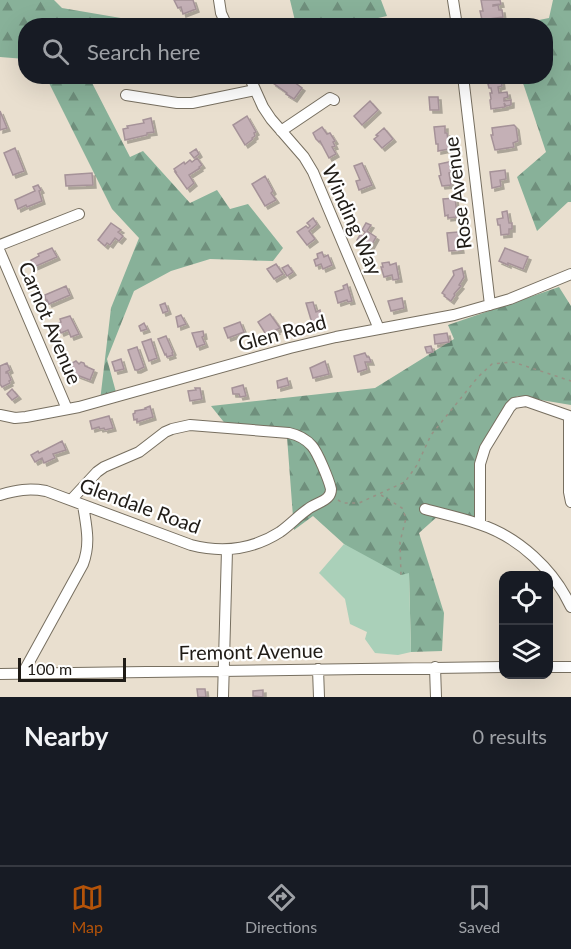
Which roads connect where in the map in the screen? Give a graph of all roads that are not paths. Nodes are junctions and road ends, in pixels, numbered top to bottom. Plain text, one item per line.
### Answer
1 (219, 0) edge
2 (453, 0) edge
3 (223, 18) edge
4 (456, 18) edge
5 (252, 84) edge
6 (464, 84) edge
7 (255, 90) junction
8 (126, 95) dead end
9 (334, 100) dead end
10 (281, 131) junction
11 (79, 214) dead end
12 (0, 244) edge
13 (0, 252) edge
14 (571, 274) edge
15 (489, 305) junction
16 (379, 329) junction
17 (67, 409) junction
18 (0, 415) edge
19 (0, 495) edge
20 (71, 500) junction
21 (571, 502) edge
22 (83, 505) junction
23 (425, 509) dead end
24 (480, 524) junction
25 (226, 550) junction
26 (571, 607) edge
27 (435, 667) junction
28 (499, 667) edge
29 (553, 667) edge
30 (571, 667) edge
31 (318, 669) junction
32 (224, 670) junction
33 (23, 673) junction
34 (0, 674) edge
35 (223, 697) edge
36 (319, 697) edge
37 (436, 697) edge

1 - 3 street
2 - 4 street
5 - 7 street, Winding Way
6 - 15 street, Rose Avenue
7 - 8 street
7 - 10 street, Winding Way
9 - 10 street
10 - 16 street, Winding Way
11 - 12 street
13 - 17 street, Carnot Avenue
14 - 15 street, Glen Road
15 - 16 street, Glen Road
16 - 17 street, Glen Road
17 - 18 street, Glen Road
19 - 20 street, Glendale Road
20 - 22 street, Glendale Road
20 - 25 street, Glendale Road
21 - 24 street
22 - 25 street, Glendale Road
22 - 33 street
23 - 24 street
24 - 26 street
25 - 32 street
27 - 28 street, Fremont Avenue
27 - 31 street, Fremont Avenue
27 - 37 street
29 - 30 street
31 - 32 street, Fremont Avenue
31 - 36 street
32 - 33 street, Fremont Avenue
32 - 35 street
33 - 34 street, Fremont Avenue

